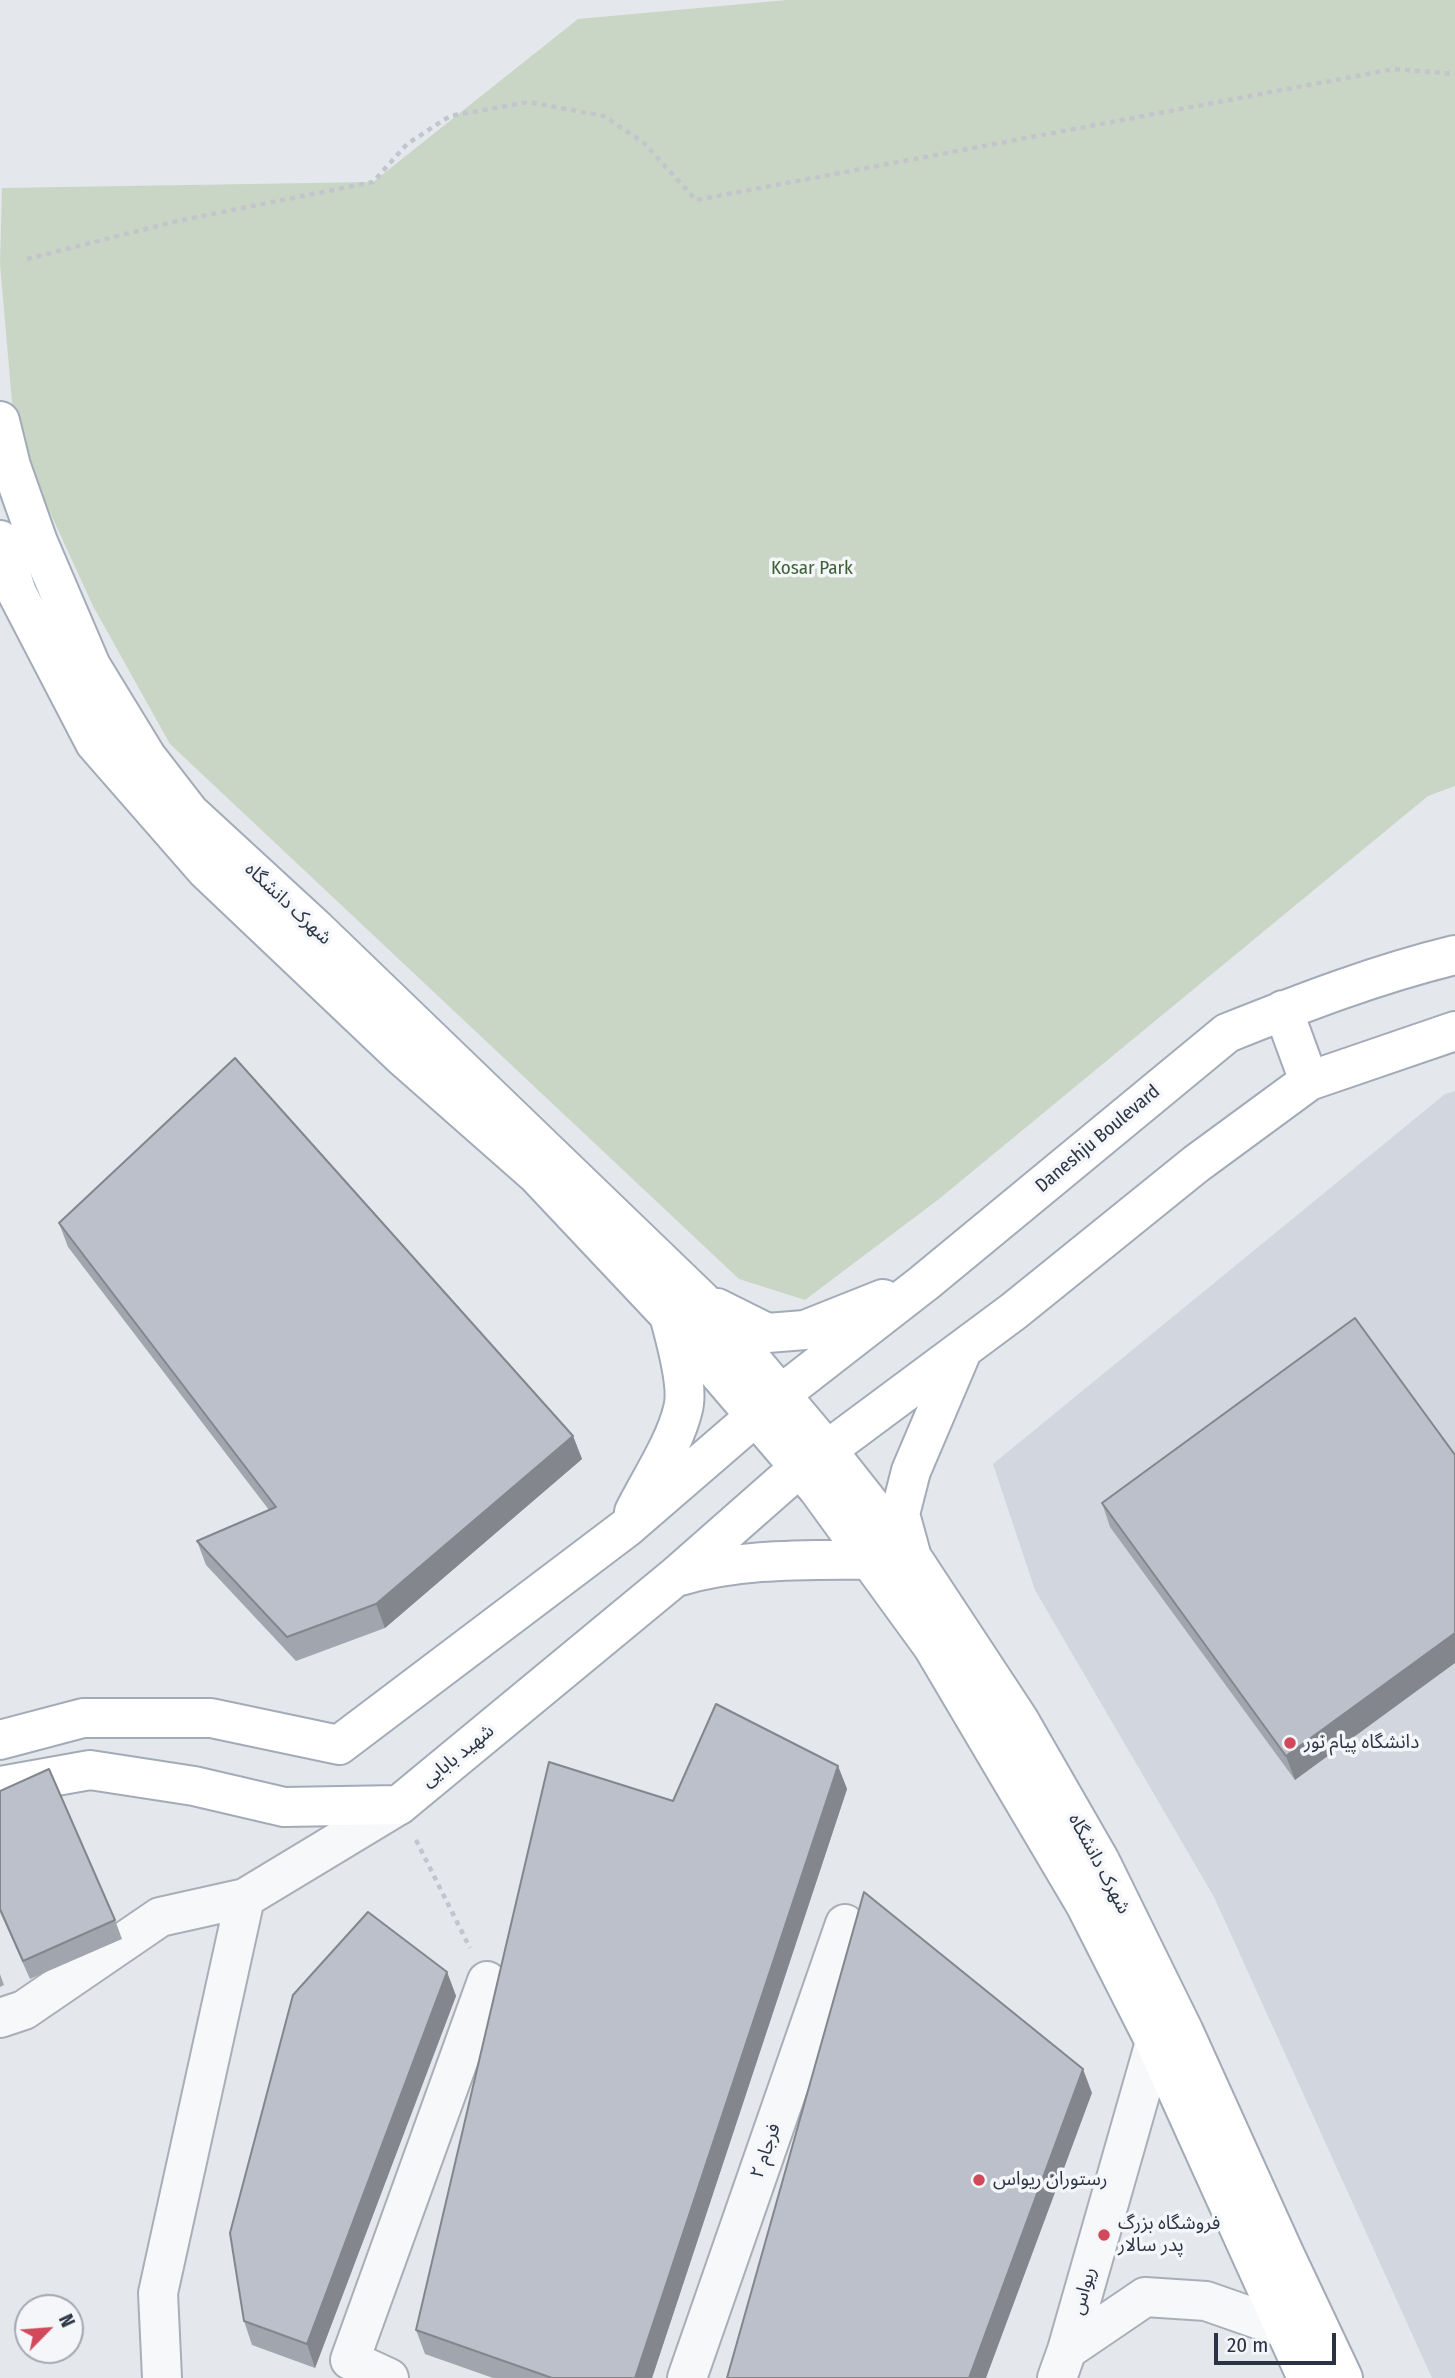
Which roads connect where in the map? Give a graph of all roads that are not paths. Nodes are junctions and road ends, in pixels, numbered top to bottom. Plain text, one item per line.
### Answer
1 (0, 421) edge
2 (0, 540) edge
3 (1455, 955) edge
4 (1283, 1010) junction
5 (1455, 1031) edge
6 (1309, 1081) junction
7 (925, 1283) junction
8 (685, 1307) junction
9 (963, 1349) junction
10 (768, 1406) junction
11 (813, 1458) junction
12 (626, 1528) junction
13 (913, 1559) junction
14 (869, 1560) junction
15 (675, 1577) junction
16 (0, 1740) edge
17 (0, 1786) edge
18 (399, 1805) junction
19 (245, 1898) junction
20 (845, 1924) dead end
21 (487, 1982) road end
22 (0, 2018) edge
23 (1155, 2042) junction
24 (1286, 2329) junction
25 (1062, 2364) edge
26 (162, 2378) edge
27 (389, 2378) edge
28 (687, 2378) edge
29 (1307, 2378) edge
30 (1343, 2378) edge

1 - 8 main road, شهرک دانشگاه
2 - 8 main road
3 - 4 main road, Daneshju Boulevard
4 - 6 main road
4 - 7 main road, Daneshju Boulevard
5 - 6 main road
6 - 9 main road
7 - 8 main road
7 - 10 main road, Daneshju Boulevard
8 - 10 main road
8 - 12 main road
9 - 11 main road
9 - 13 main road
10 - 11 main road
10 - 12 main road
11 - 13 main road, شهرک دانشگاه
11 - 14 main road
11 - 15 main road, شهید بابایی
12 - 16 main road
13 - 14 main road
13 - 30 main road, شهرک دانشگاه
14 - 15 main road
14 - 23 main road
15 - 18 main road, شهید بابایی
17 - 18 main road
18 - 19 street
19 - 22 street
19 - 26 street
20 - 28 street, فرجام ۲
21 - 27 street
23 - 24 main road
23 - 25 street, ریواس
24 - 25 street
24 - 29 main road

